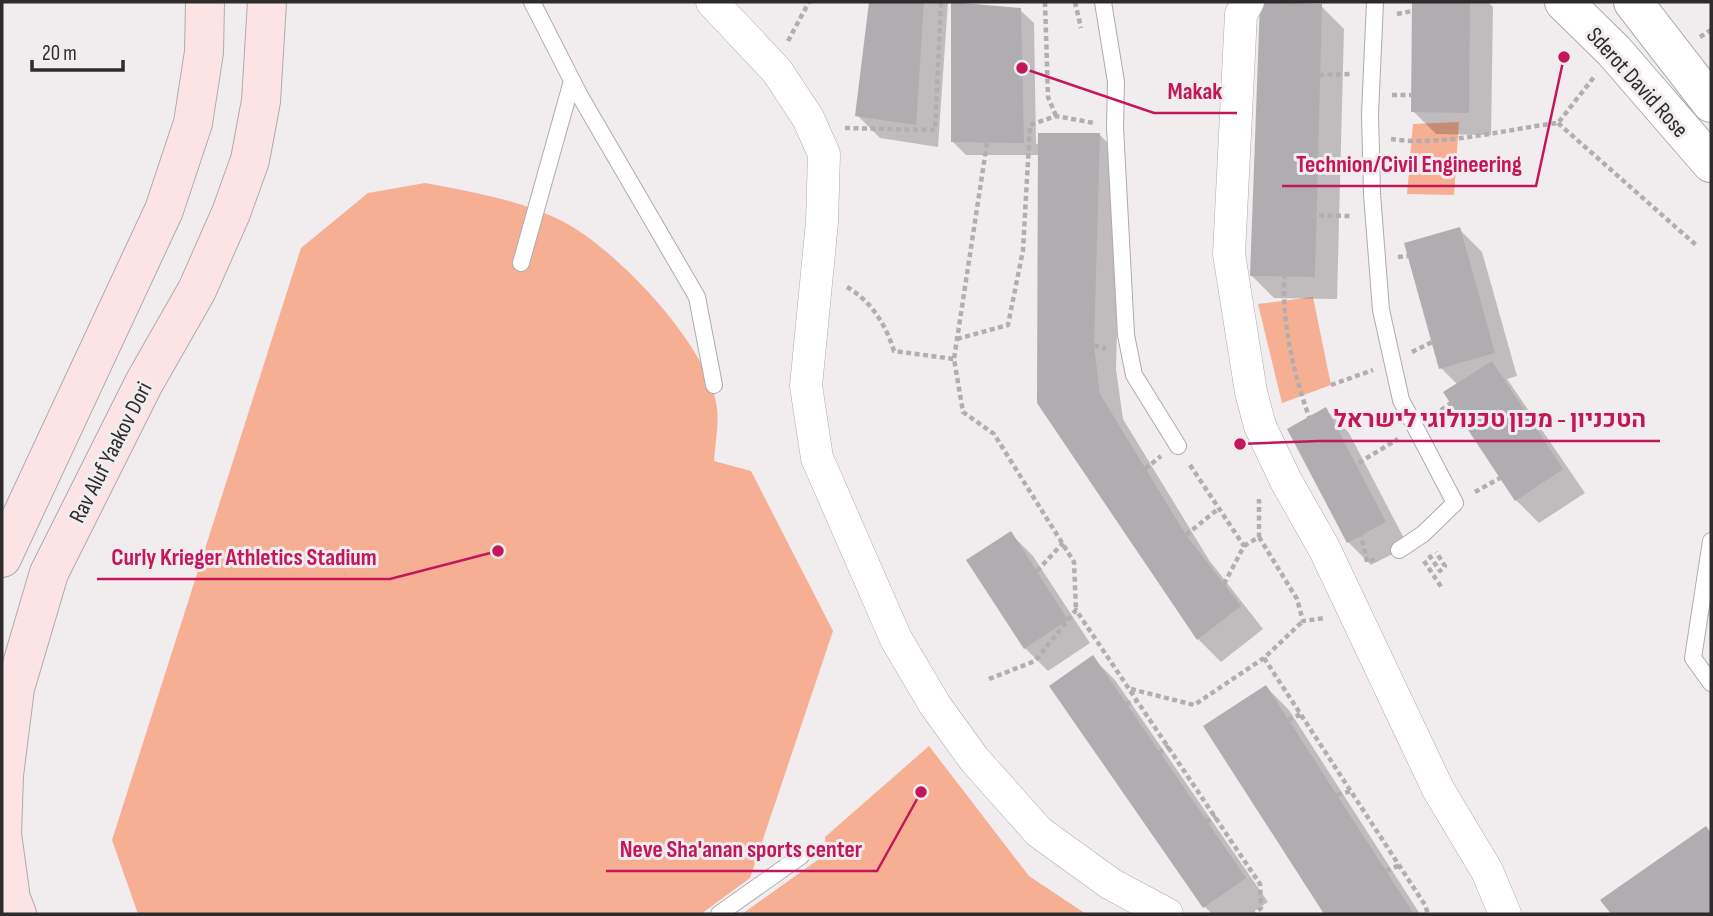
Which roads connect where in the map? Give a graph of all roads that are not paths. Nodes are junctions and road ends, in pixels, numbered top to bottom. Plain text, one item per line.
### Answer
1 (205, 2) edge
2 (267, 2) edge
3 (531, 2) edge
4 (712, 2) edge
5 (1103, 2) edge
6 (1248, 2) edge
7 (1375, 2) edge
8 (1564, 2) edge
9 (1633, 2) edge
10 (572, 80) junction
11 (1711, 103) edge
12 (1711, 163) edge
13 (521, 263) dead end
14 (714, 385) dead end
15 (1178, 446) road end
16 (1711, 541) edge
17 (1399, 550) dead end
18 (2, 558) edge
19 (1711, 683) edge
20 (801, 856) dead end
21 (17, 914) edge
22 (719, 914) edge
23 (1167, 914) edge
24 (1505, 914) edge

1 - 18 main road
2 - 21 main road, Rav Aluf Yaakov Dori
3 - 10 lane
4 - 23 street
5 - 15 lane
6 - 24 street
7 - 17 lane
8 - 12 street, Sderot David Rose
9 - 11 street, Sderot David Rose
10 - 13 lane
10 - 14 lane
16 - 19 lane
20 - 22 lane

